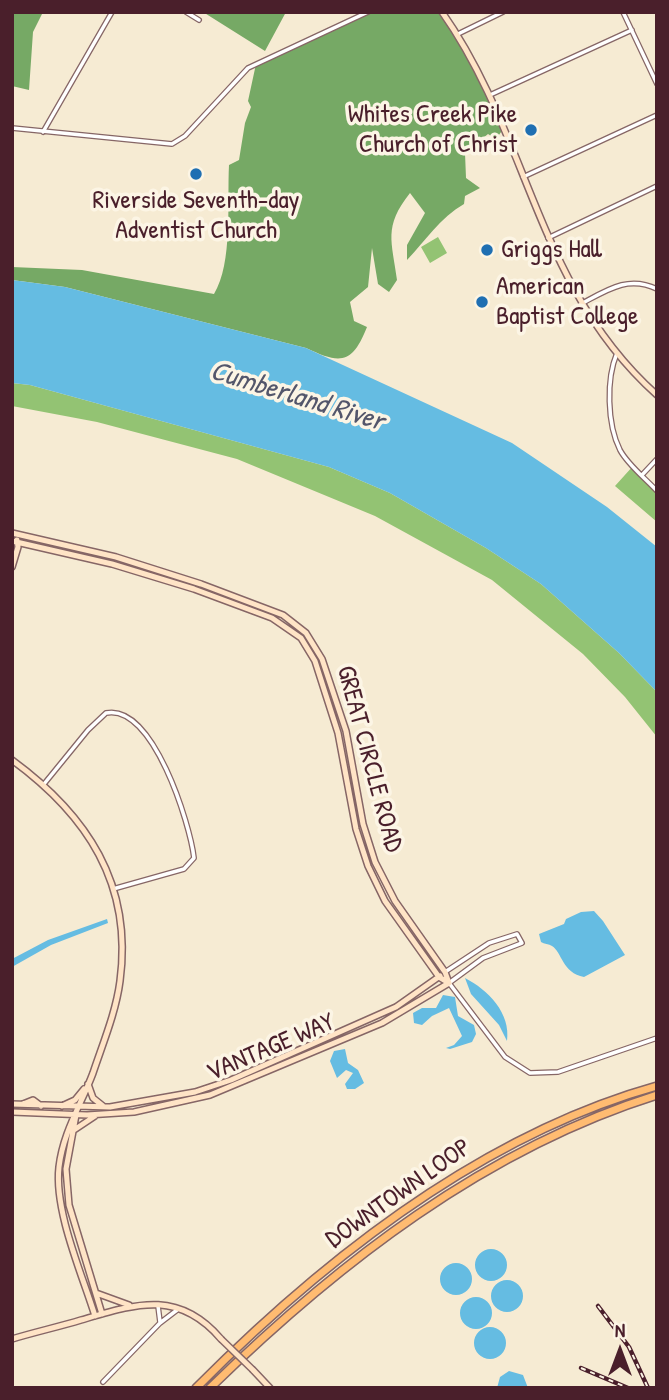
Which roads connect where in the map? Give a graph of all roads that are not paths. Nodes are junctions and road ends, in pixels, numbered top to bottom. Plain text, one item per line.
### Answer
1 (112, 12) edge
2 (186, 12) edge
3 (368, 12) edge
4 (442, 12) edge
5 (503, 12) edge
6 (623, 12) edge
7 (199, 20) dead end
8 (632, 30) junction
9 (457, 34) junction
10 (657, 84) edge
11 (490, 95) junction
12 (657, 115) edge
13 (12, 128) edge
14 (43, 132) junction
15 (523, 177) junction
16 (657, 186) edge
17 (548, 239) junction
18 (657, 289) edge
19 (581, 304) junction
20 (617, 354) junction
21 (657, 395) edge
22 (657, 459) edge
23 (642, 475) junction
24 (657, 491) edge
25 (15, 533) edge
26 (14, 542) edge
27 (12, 567) edge
28 (12, 760) edge
29 (44, 784) junction
30 (113, 889) junction
31 (445, 972) junction
32 (439, 977) junction
33 (449, 983) junction
34 (657, 1038) edge
35 (89, 1084) junction
36 (657, 1086) edge
37 (657, 1095) edge
38 (12, 1104) edge
39 (58, 1107) junction
40 (105, 1107) junction
41 (79, 1108) junction
42 (12, 1112) edge
43 (47, 1113) junction
44 (76, 1115) junction
45 (99, 1115) junction
46 (71, 1129) junction
47 (62, 1169) junction
48 (88, 1265) junction
49 (80, 1268) junction
50 (96, 1293) junction
51 (154, 1304) junction
52 (132, 1306) junction
53 (179, 1309) junction
54 (102, 1314) junction
55 (95, 1316) junction
56 (160, 1323) junction
57 (12, 1331) edge
58 (26, 1335) junction
59 (12, 1339) edge
60 (103, 1382) dead end
61 (196, 1388) edge
62 (211, 1388) edge
63 (270, 1388) edge

1 - 14 street
2 - 7 street
3 - 14 street
4 - 9 street
5 - 9 street
6 - 8 street
8 - 10 street
8 - 11 street
9 - 11 street
11 - 15 street
12 - 15 street
13 - 14 street
15 - 17 street
16 - 17 street
17 - 19 street
18 - 19 street
19 - 20 street
20 - 21 street
20 - 23 street
22 - 23 street
23 - 24 street
25 - 26 street
25 - 31 street, GREAT CIRCLE ROAD
26 - 27 street
26 - 32 street, GREAT CIRCLE ROAD
28 - 29 street
29 - 30 street
29 - 30 street
30 - 35 street
31 - 32 street, VANTAGE WAY
31 - 33 street, GREAT CIRCLE ROAD
31 - 33 street, VANTAGE WAY
32 - 33 street, GREAT CIRCLE ROAD
32 - 40 street, VANTAGE WAY
33 - 34 street, GREAT CIRCLE ROAD
33 - 45 street, VANTAGE WAY
35 - 39 street
35 - 40 street
35 - 41 street
36 - 61 highway, DOWNTOWN LOOP
37 - 62 highway, DOWNTOWN LOOP
38 - 39 street, VANTAGE WAY
39 - 41 street, VANTAGE WAY
40 - 41 street, VANTAGE WAY
41 - 44 street
42 - 43 street, VANTAGE WAY
43 - 44 street, VANTAGE WAY
43 - 46 street
44 - 45 street, VANTAGE WAY
44 - 46 street
45 - 46 street
46 - 47 street
47 - 48 street
47 - 49 street
48 - 49 street
48 - 50 street
49 - 55 street
50 - 52 street
50 - 54 street
51 - 52 street
51 - 53 street
51 - 56 street
52 - 54 street
53 - 56 street
53 - 63 street, bridge
54 - 55 street
55 - 58 street
56 - 60 street
57 - 58 street
58 - 59 street

